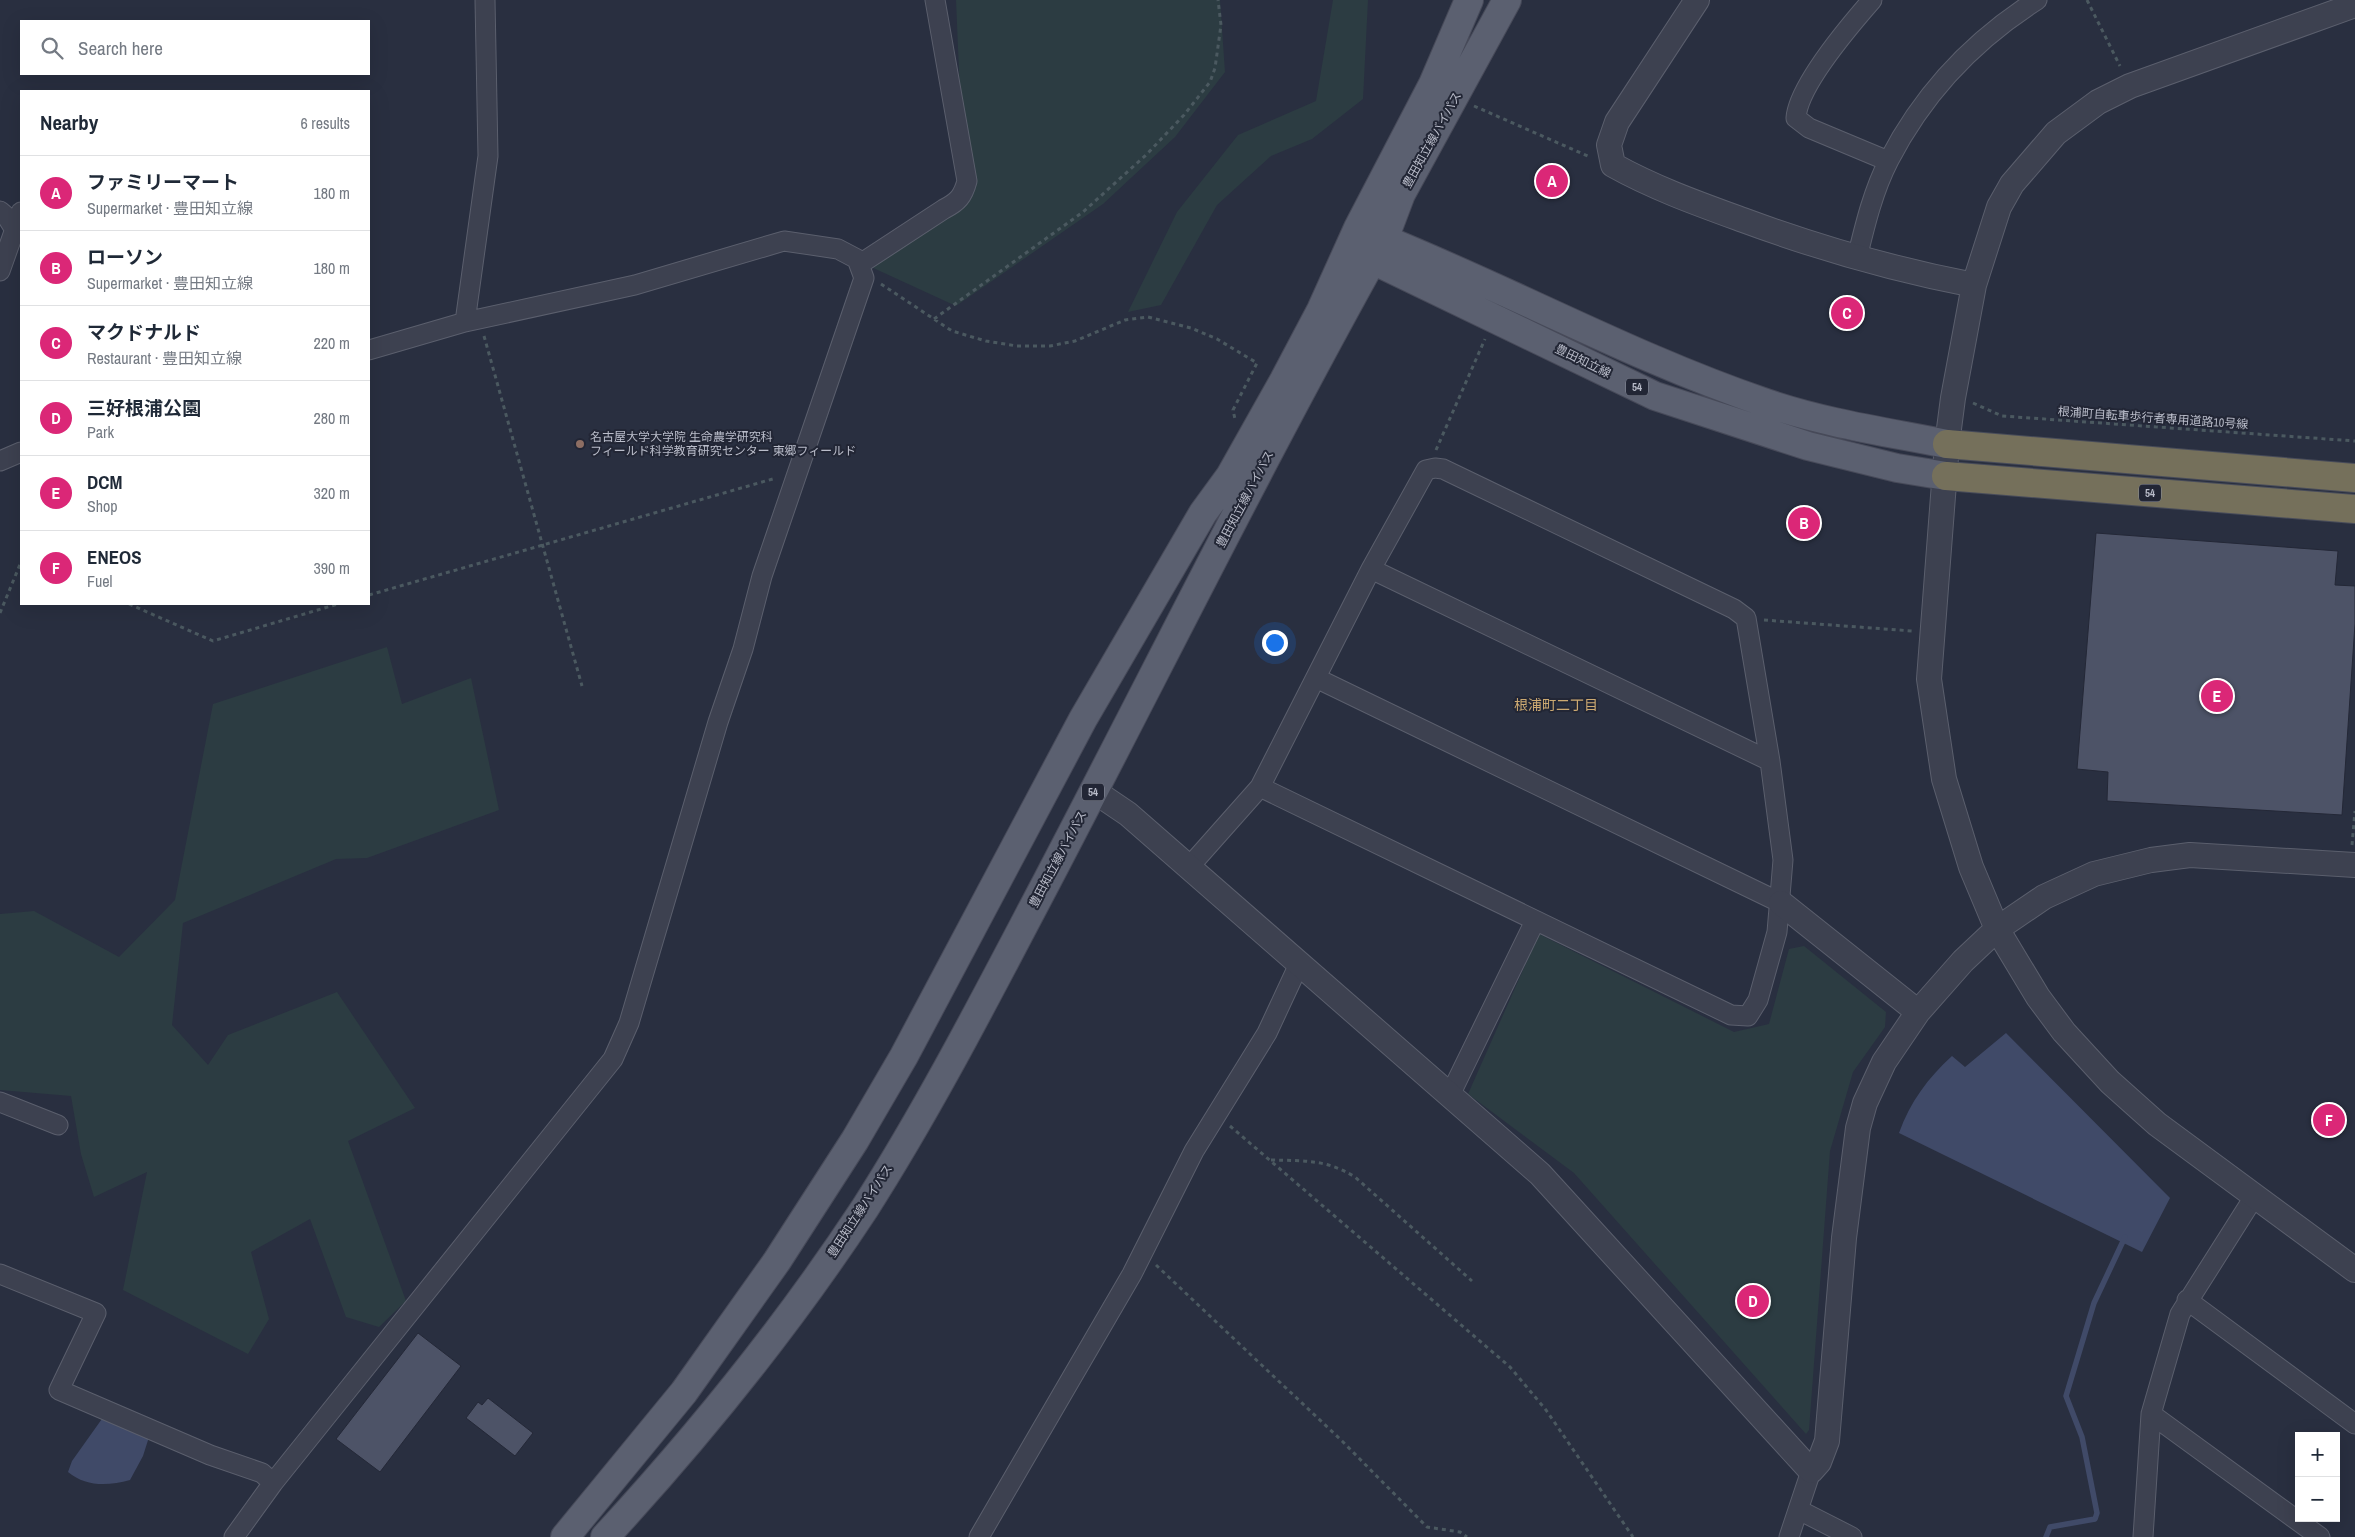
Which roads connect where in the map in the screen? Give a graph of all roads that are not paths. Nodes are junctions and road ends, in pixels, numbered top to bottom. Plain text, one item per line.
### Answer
1 (486, 0) edge
2 (935, 0) edge
3 (1469, 0) edge
4 (1507, 0) edge
5 (1697, 0) edge
6 (1872, 0) edge
7 (2037, 0) edge
8 (2355, 5) edge
9 (1888, 161) junction
10 (0, 212) edge
11 (18, 221) edge
12 (1353, 238) junction
13 (1378, 249) junction
14 (1857, 258) junction
15 (0, 271) edge
16 (862, 271) junction
17 (1974, 285) junction
18 (472, 320) junction
19 (370, 350) edge
20 (1947, 444) junction
21 (20, 452) edge
22 (0, 461) edge
23 (1946, 476) junction
24 (2355, 478) edge
25 (2355, 509) edge
26 (1371, 570) junction
27 (1316, 678) junction
28 (1770, 760) junction
29 (1260, 787) junction
30 (1094, 791) junction
31 (2353, 865) edge
32 (1189, 867) junction
33 (1781, 903) junction
34 (1535, 921) junction
35 (1997, 929) junction
36 (1300, 962) junction
37 (1918, 1012) junction
38 (1450, 1095) junction
39 (0, 1102) edge
40 (58, 1125) dead end
41 (2254, 1197) junction
42 (2355, 1270) edge
43 (0, 1274) edge
44 (2187, 1300) junction
45 (2151, 1414) junction
46 (2355, 1424) edge
47 (1811, 1471) junction
48 (273, 1482) junction
49 (1800, 1510) junction
50 (234, 1537) edge
51 (565, 1537) edge
52 (605, 1537) edge
53 (979, 1537) edge
54 (1790, 1537) edge
55 (1852, 1537) edge
56 (2143, 1537) edge
57 (2320, 1537) edge

1 - 18 street
2 - 16 street
3 - 12 main road, 豊田知立線バイパス
4 - 13 main road, 豊田知立線バイパス / 54
5 - 14 street
6 - 9 street
7 - 9 street
8 - 17 street
9 - 14 street
10 - 11 street
11 - 15 street
12 - 13 main road, 豊田知立線 / 54
12 - 51 main road, 豊田知立線バイパス
13 - 20 main road, 豊田知立線 / 54
13 - 23 main road, 豊田知立線 / 54
13 - 30 main road, 豊田知立線バイパス / 54
14 - 17 street
16 - 18 street
16 - 48 street
17 - 20 street
18 - 19 street
20 - 23 street
20 - 24 highway, 54
21 - 22 street
23 - 25 highway, 54
23 - 35 street
26 - 27 street
26 - 28 street
26 - 28 street
27 - 29 street
27 - 33 street
28 - 33 street
29 - 32 street
29 - 34 street
30 - 32 street
30 - 52 main road, 豊田知立線バイパス / 54
31 - 35 street
32 - 36 street
33 - 34 street
33 - 37 street
34 - 38 street
35 - 37 street
35 - 41 street
36 - 38 street
36 - 53 street
37 - 47 street
38 - 47 street
39 - 40 street
41 - 42 street
41 - 44 street
43 - 48 street
44 - 45 street
44 - 46 street
45 - 56 street
45 - 57 street
47 - 49 street
48 - 50 street
49 - 54 street
49 - 55 street

